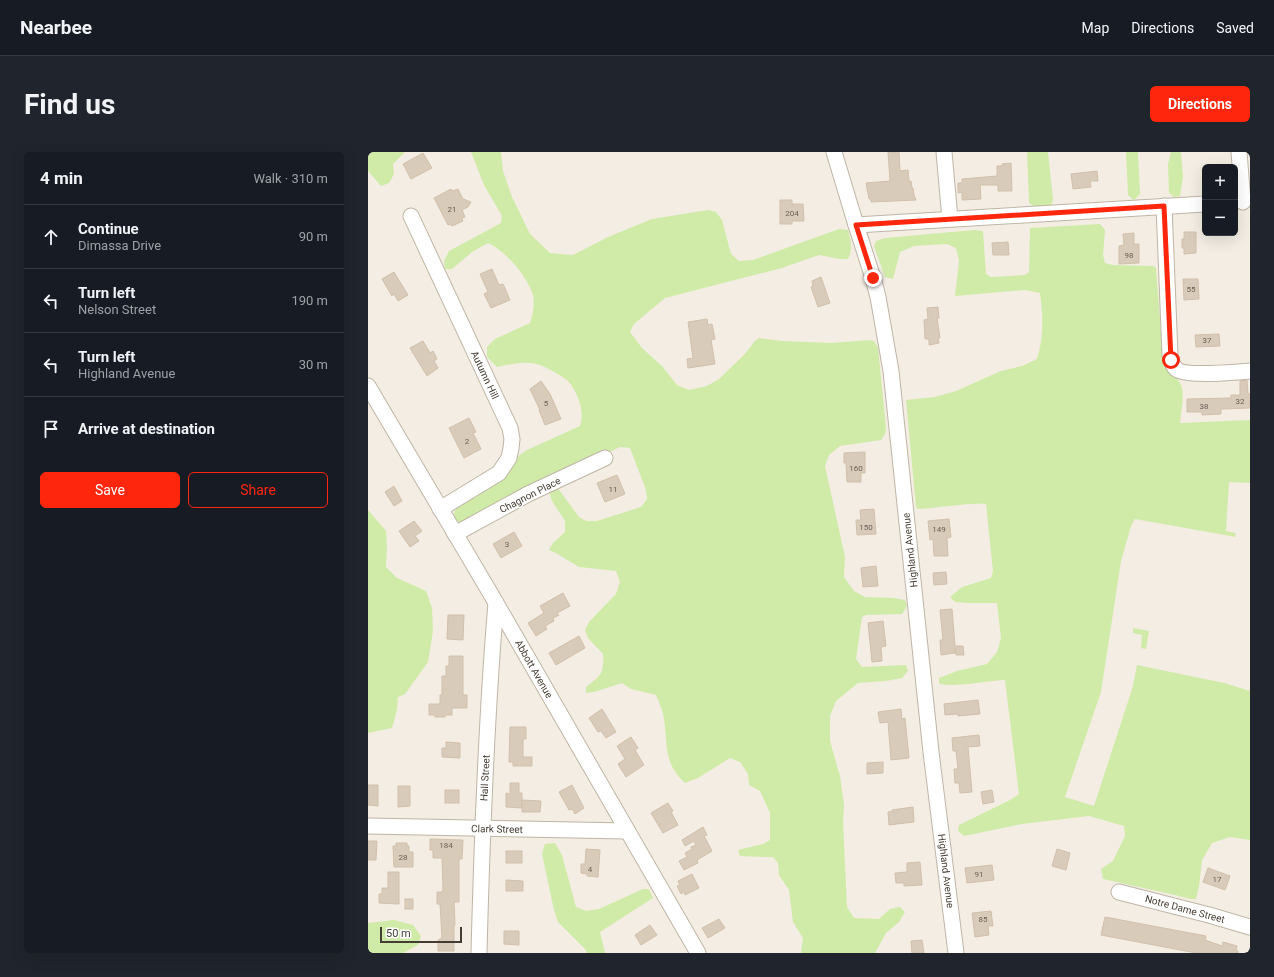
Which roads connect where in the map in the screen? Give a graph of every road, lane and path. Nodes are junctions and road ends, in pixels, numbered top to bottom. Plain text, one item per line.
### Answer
1 (834, 152) edge
2 (944, 152) edge
3 (1239, 152) edge
4 (1243, 202) edge
5 (1202, 204) edge
6 (1164, 206) junction
7 (411, 216) dead end
8 (950, 219) junction
9 (856, 225) junction
10 (1250, 371) edge
11 (368, 386) edge
12 (605, 458) dead end
13 (440, 509) junction
14 (455, 534) junction
15 (496, 603) junction
16 (368, 826) edge
17 (482, 829) junction
18 (627, 832) junction
19 (1119, 892) dead end
20 (1250, 927) edge
21 (479, 953) edge
22 (698, 953) edge
23 (956, 953) edge

1 - 9 street, Highland Avenue
2 - 8 street
3 - 4 street
5 - 6 street
6 - 8 street
6 - 10 street
7 - 13 street, Autumn Hill
8 - 9 street
9 - 23 street, Highland Avenue
11 - 13 street, Abbott Avenue
12 - 14 street, Chagnon Place
13 - 14 street, Abbott Avenue
14 - 15 street, Abbott Avenue
15 - 17 street, Hall Street
15 - 18 street, Abbott Avenue
16 - 17 street, Clark Street
17 - 18 street, Clark Street
17 - 21 street, Hall Street
18 - 22 street, Abbott Avenue
19 - 20 street, Notre Dame Street

